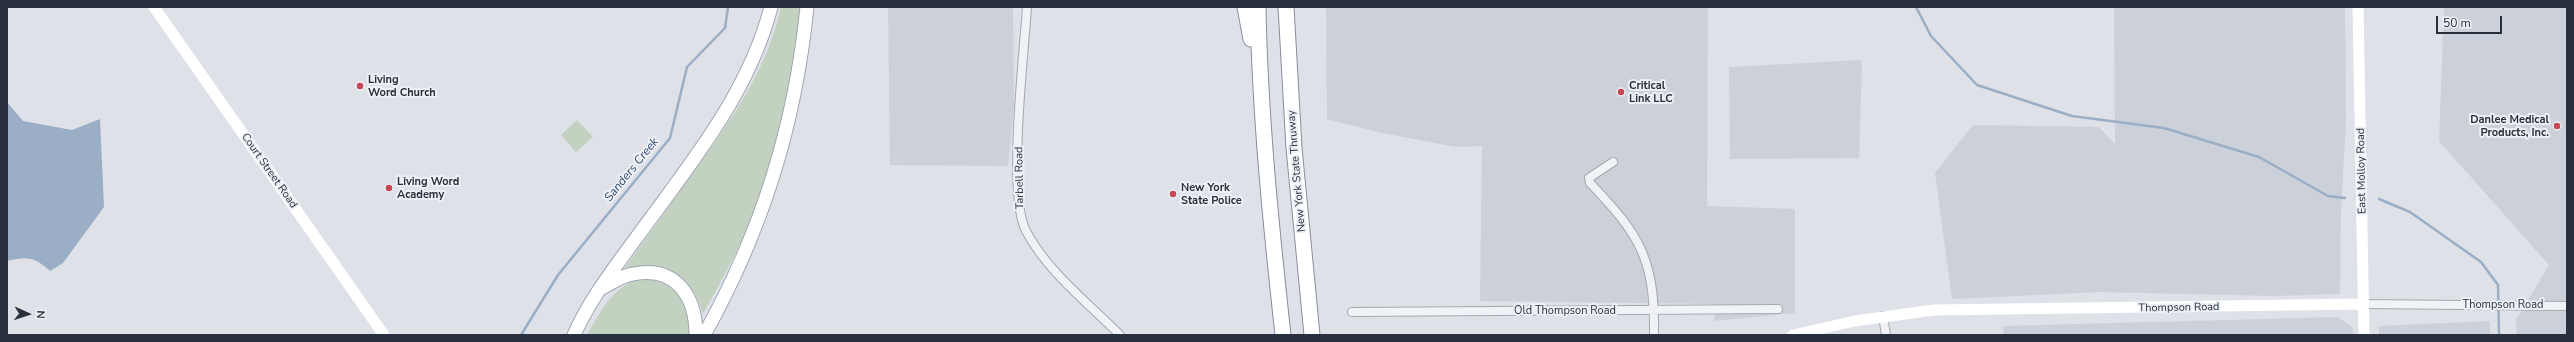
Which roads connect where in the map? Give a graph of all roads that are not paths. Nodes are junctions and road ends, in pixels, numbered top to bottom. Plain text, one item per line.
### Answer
1 (154, 7) edge
2 (771, 7) edge
3 (807, 7) edge
4 (1027, 7) edge
5 (1245, 7) edge
6 (1258, 7) edge
7 (1286, 7) edge
8 (2358, 7) edge
9 (1261, 91) junction
10 (1613, 162) dead end
11 (600, 289) junction
12 (2363, 304) junction
13 (2567, 306) edge
14 (1778, 309) dead end
15 (1654, 311) junction
16 (1352, 312) dead end
17 (1883, 316) junction
18 (384, 335) edge
19 (574, 335) edge
20 (696, 335) edge
21 (704, 335) edge
22 (1120, 335) edge
23 (1283, 335) edge
24 (1312, 335) edge
25 (1654, 335) edge
26 (1794, 335) edge
27 (1886, 335) edge
28 (2364, 335) edge

1 - 18 street, Court Street Road
2 - 11 main road
3 - 21 main road
4 - 22 street, Tarbell Road
5 - 9 highway
6 - 9 highway
7 - 24 highway, New York State Thruway
8 - 12 street, East Molloy Road
9 - 23 highway
10 - 15 street
11 - 19 main road
11 - 20 main road
12 - 13 street, Thompson Road
12 - 17 street, Thompson Road
12 - 28 street, East Molloy Road
14 - 15 street, Old Thompson Road
15 - 16 street, Old Thompson Road
15 - 25 street
17 - 26 street, Thompson Road
17 - 27 street

